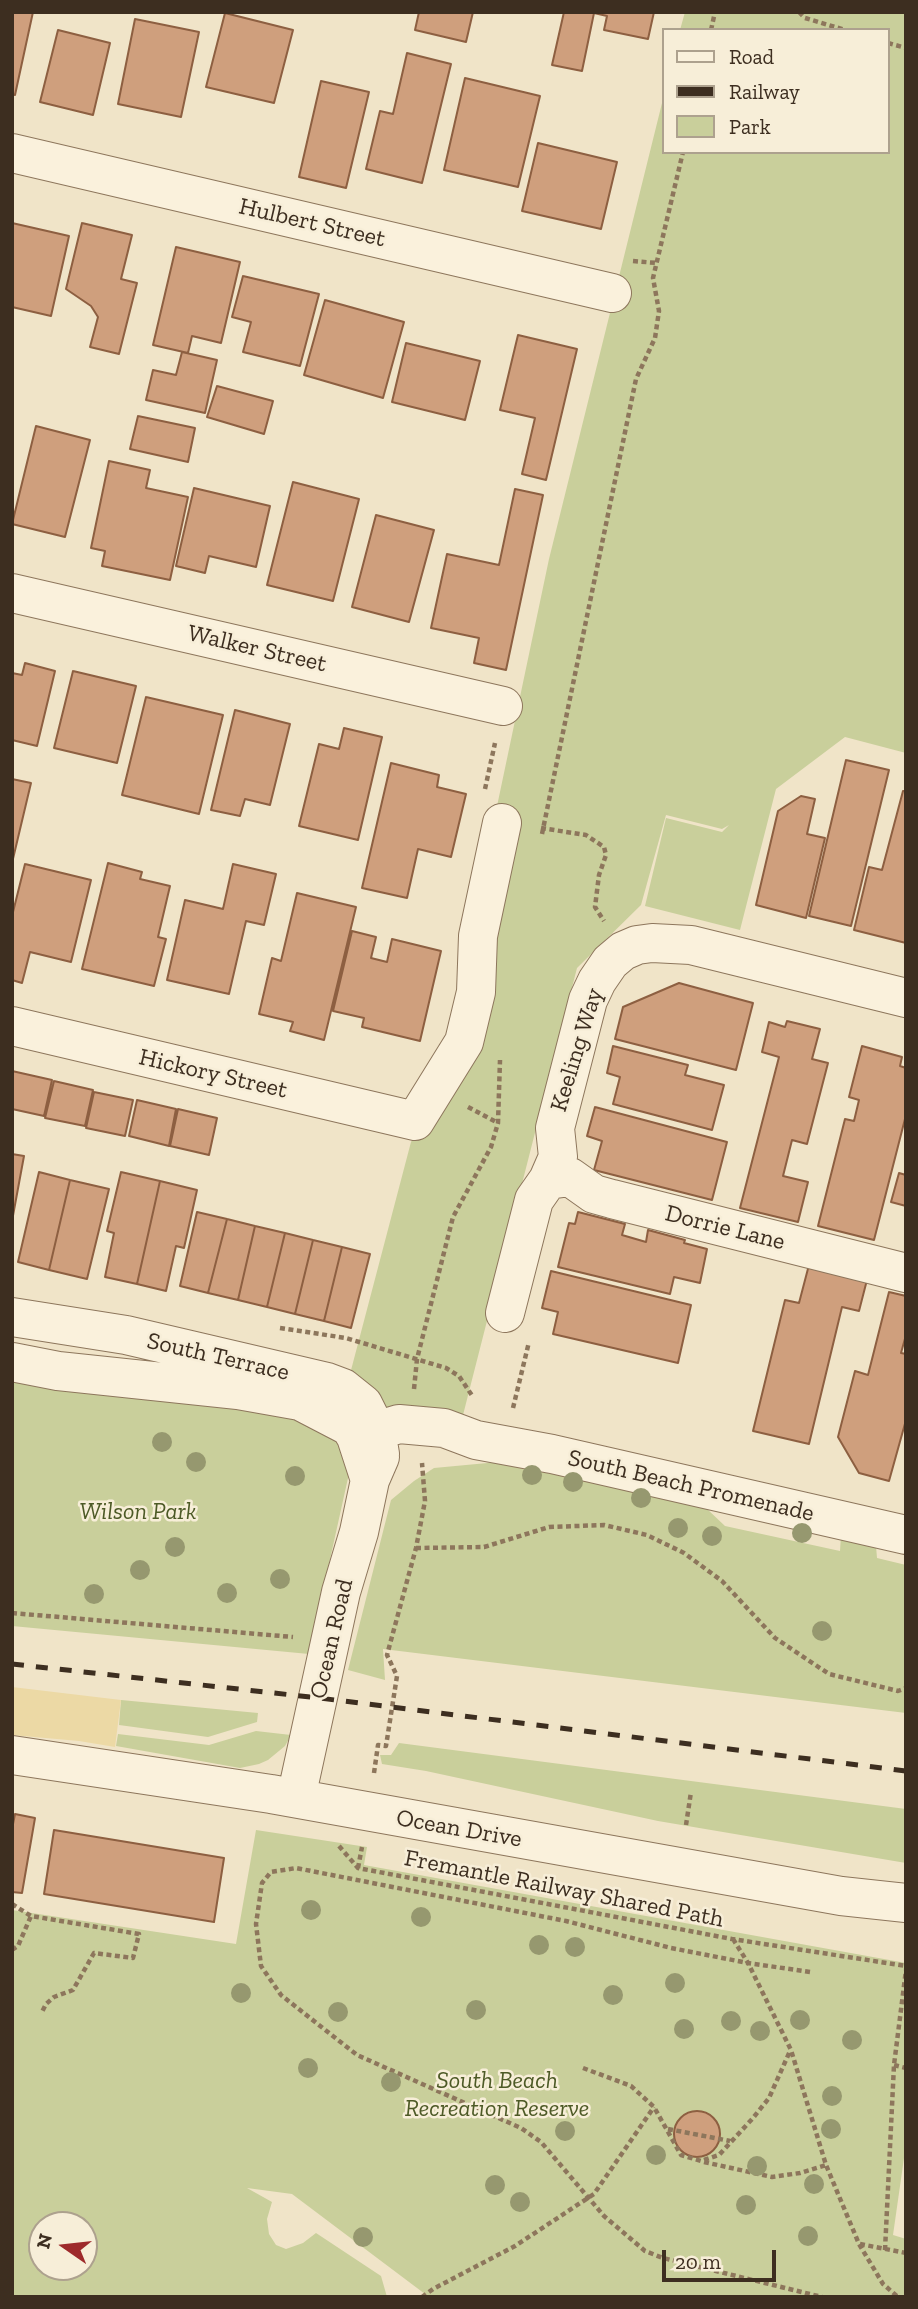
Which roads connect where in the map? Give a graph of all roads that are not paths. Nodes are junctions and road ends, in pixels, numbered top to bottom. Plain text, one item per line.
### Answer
1 (12, 153) edge
2 (612, 293) dead end
3 (12, 593) edge
4 (502, 706) dead end
5 (502, 823) dead end
6 (906, 998) edge
7 (12, 1026) edge
8 (548, 1180) junction
9 (906, 1273) edge
10 (505, 1313) dead end
11 (12, 1317) edge
12 (12, 1362) edge
13 (369, 1453) junction
14 (906, 1535) edge
15 (12, 1755) edge
16 (296, 1798) junction
17 (906, 1903) edge

1 - 2 street, Hulbert Street
3 - 4 street, Walker Street
5 - 7 street, Hickory Street
6 - 8 street, Keeling Way
8 - 9 street, Dorrie Lane
8 - 10 street, Keeling Way
11 - 13 street, South Terrace
12 - 13 street, South Terrace
13 - 14 street, South Beach Promenade
13 - 16 street, Ocean Road
15 - 16 street, Ocean Drive
16 - 17 street, Ocean Drive

